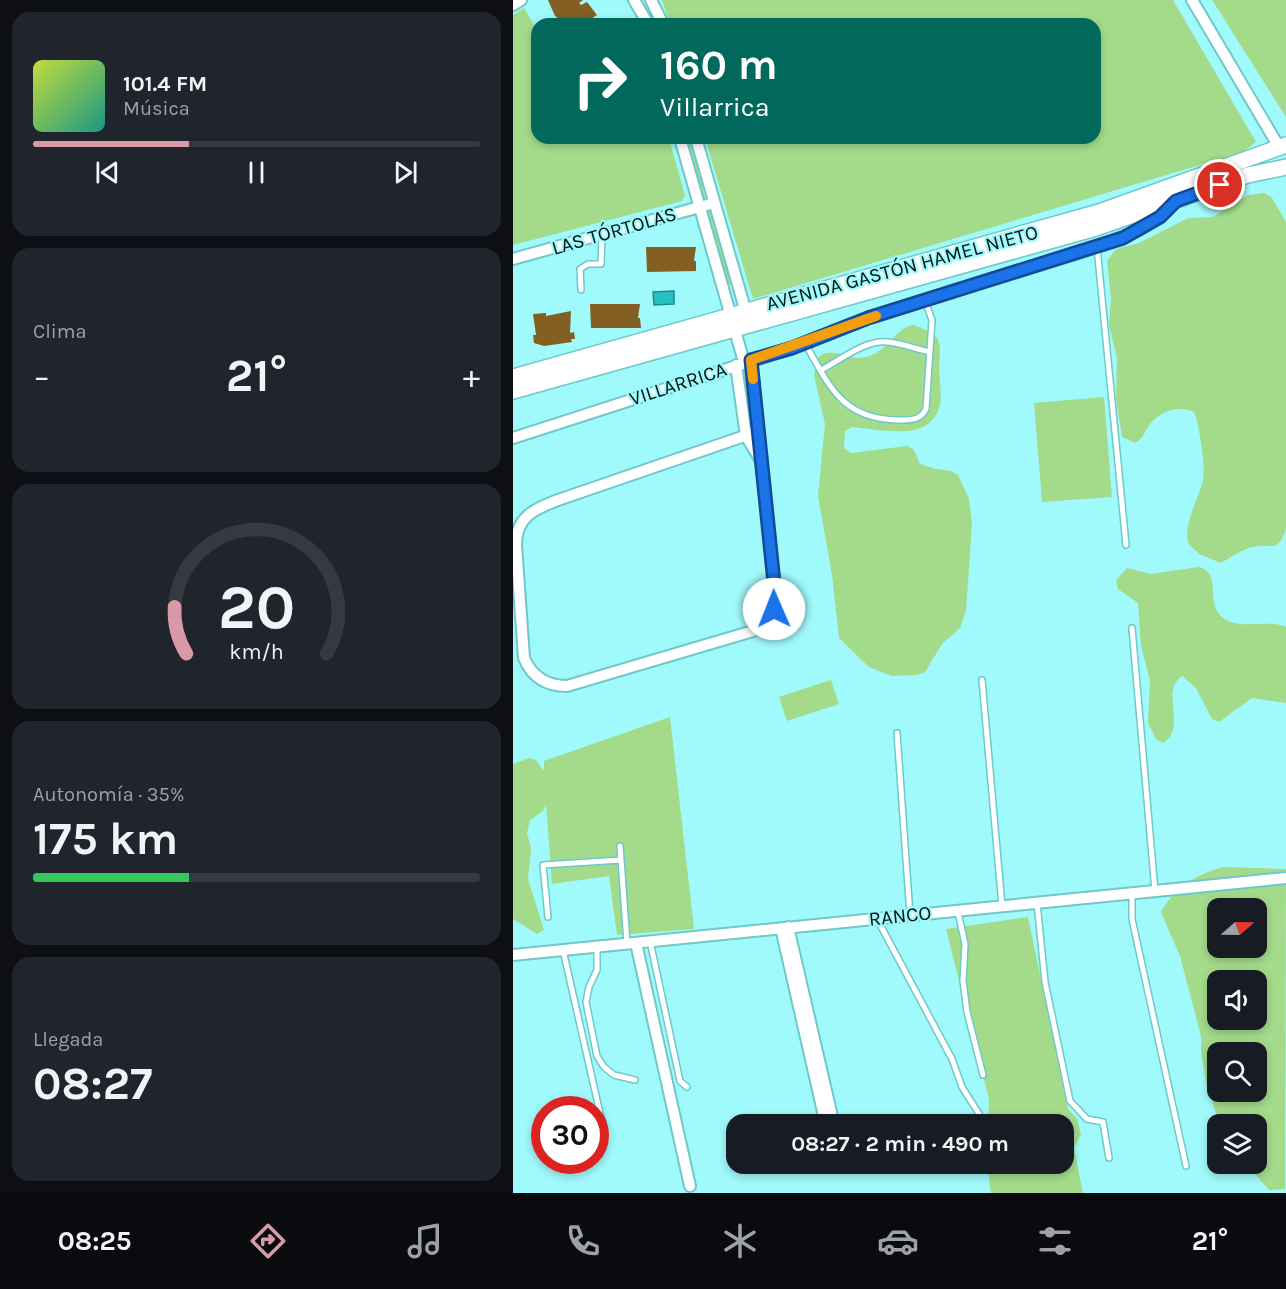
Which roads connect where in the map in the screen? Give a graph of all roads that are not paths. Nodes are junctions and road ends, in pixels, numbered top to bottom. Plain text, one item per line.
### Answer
1 (521, 0) edge
2 (634, 0) edge
3 (651, 0) edge
4 (1193, 0) edge
5 (513, 5) edge
6 (644, 18) edge
7 (660, 18) edge
8 (682, 144) edge
9 (698, 144) edge
10 (1282, 146) edge
11 (1286, 167) edge
12 (1176, 201) junction
13 (714, 203) junction
14 (699, 207) junction
15 (602, 235) junction
16 (1097, 247) junction
17 (513, 259) edge
18 (581, 290) dead end
19 (925, 301) junction
20 (740, 320) junction
21 (805, 342) junction
22 (930, 352) junction
23 (744, 362) junction
24 (821, 370) junction
25 (513, 380) edge
26 (759, 431) junction
27 (746, 436) junction
28 (513, 438) edge
29 (762, 461) junction
30 (1126, 545) dead end
31 (1132, 628) dead end
32 (982, 680) dead end
33 (897, 733) dead end
34 (620, 846) dead end
35 (621, 860) junction
36 (1286, 878) edge
37 (1155, 891) junction
38 (1132, 893) junction
39 (1037, 903) junction
40 (1002, 906) junction
41 (958, 910) junction
42 (910, 915) junction
43 (548, 917) dead end
44 (876, 919) junction
45 (784, 928) junction
46 (650, 941) junction
47 (631, 943) junction
48 (597, 946) junction
49 (563, 950) junction
50 (513, 955) edge
51 (983, 1075) dead end
52 (635, 1080) dead end
53 (687, 1087) dead end
54 (596, 1096) edge
55 (824, 1114) edge
56 (831, 1114) edge
57 (979, 1114) edge
58 (1109, 1158) dead end
59 (1186, 1166) dead end
60 (690, 1186) dead end

1 - 5 street
2 - 6 street
3 - 7 street
4 - 10 street
8 - 14 street
9 - 13 street
10 - 20 main road, AVENIDA GASTÓN HAMEL NIETO
11 - 12 main road, AVENIDA GASTÓN HAMEL NIETO
12 - 16 street, VILLARRICA
12 - 20 main road, AVENIDA GASTÓN HAMEL NIETO
13 - 14 street, LAS TÓRTOLAS
13 - 20 street
14 - 15 street, LAS TÓRTOLAS
14 - 20 street
15 - 17 street, LAS TÓRTOLAS
15 - 18 lane
16 - 19 street, VILLARRICA
16 - 30 lane
19 - 21 street, VILLARRICA
19 - 22 lane
20 - 23 street
20 - 25 main road, AVENIDA GASTÓN HAMEL NIETO
21 - 23 street, VILLARRICA
21 - 24 lane
22 - 24 lane
22 - 24 lane
23 - 26 street
23 - 27 street
23 - 28 street, VILLARRICA
26 - 27 street
26 - 29 street
27 - 29 street
27 - 29 street
31 - 37 lane
32 - 40 lane
33 - 42 lane
34 - 35 lane
35 - 43 lane
35 - 47 lane
36 - 37 street, RANCO
37 - 38 street, RANCO
38 - 39 street, RANCO
38 - 59 lane
39 - 40 street, RANCO
39 - 58 lane
40 - 41 street, RANCO
41 - 42 street, RANCO
41 - 51 lane
42 - 44 street, RANCO
44 - 45 street, RANCO
44 - 57 lane
45 - 46 street, RANCO
45 - 55 street
45 - 56 street
46 - 47 street, RANCO
46 - 53 lane
47 - 48 street, RANCO
47 - 60 street
48 - 49 street, RANCO
48 - 52 lane
49 - 50 street, RANCO
49 - 54 lane

